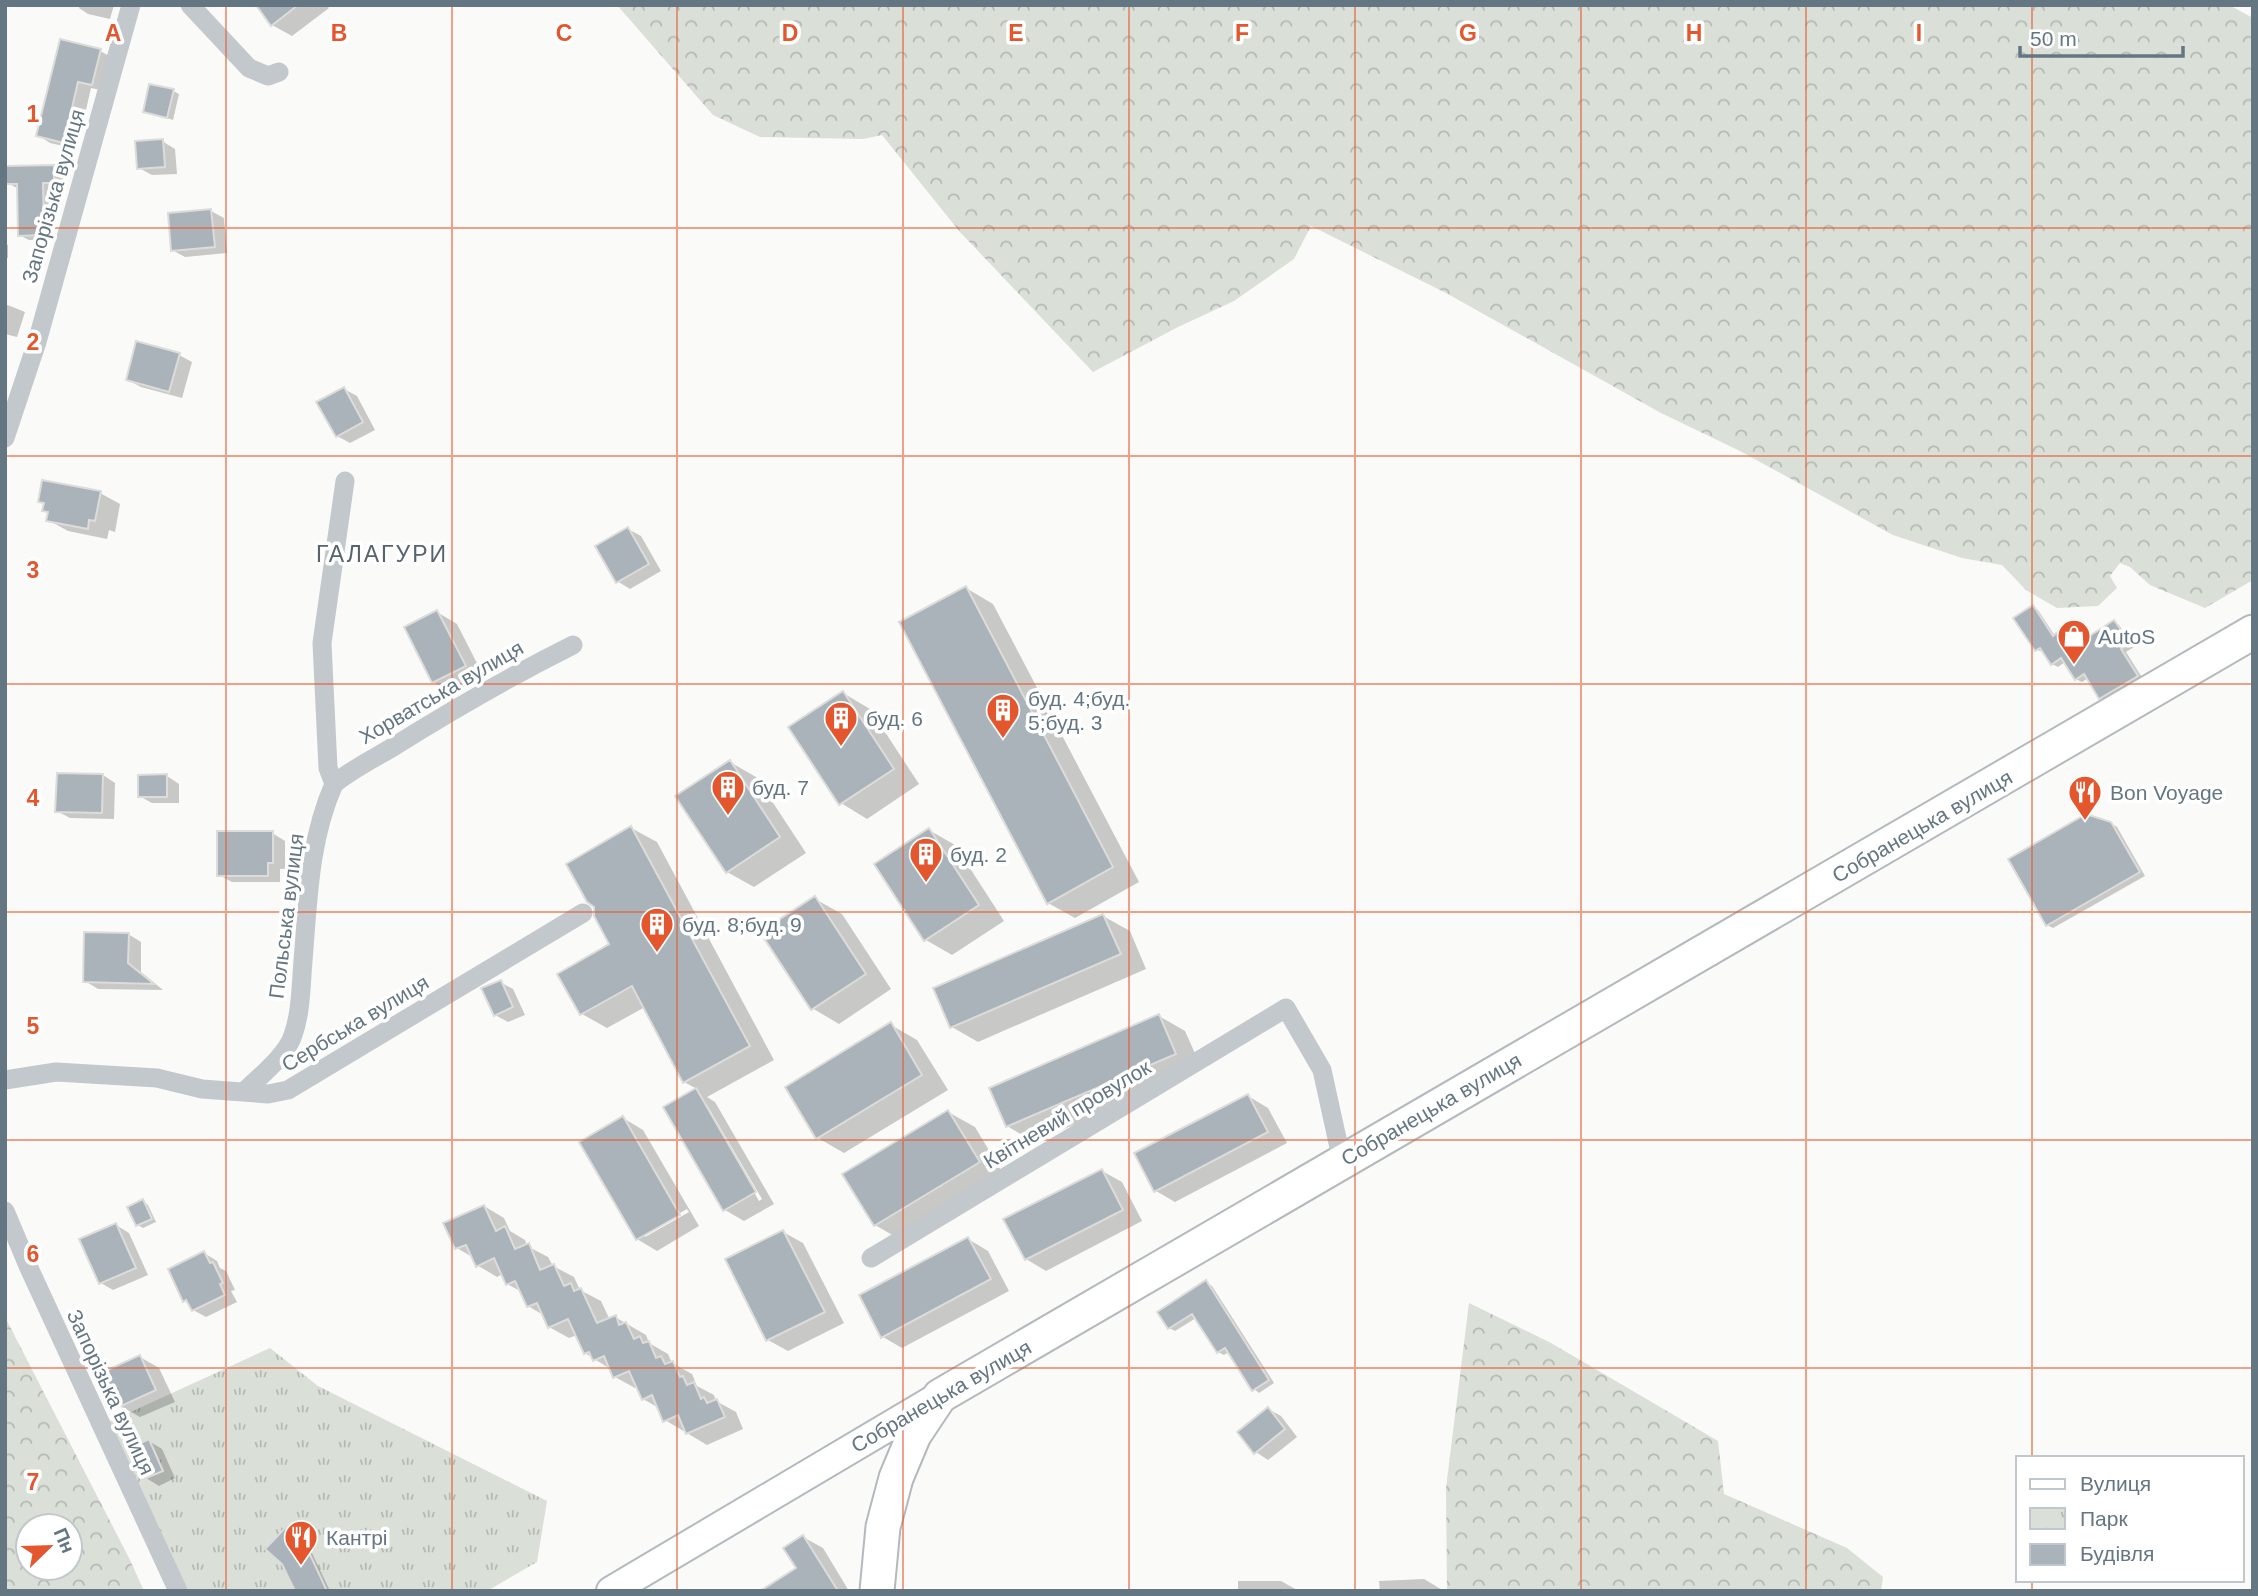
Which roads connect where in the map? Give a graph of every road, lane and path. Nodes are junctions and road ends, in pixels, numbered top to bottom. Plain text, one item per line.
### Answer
1 (131, 5) edge
2 (190, 5) edge
3 (279, 72) dead end
4 (5, 438) edge
5 (345, 481) dead end
6 (2253, 632) edge
7 (573, 645) dead end
8 (334, 784) junction
9 (583, 913) dead end
10 (5, 1080) edge
11 (244, 1091) junction
12 (1342, 1161) junction
13 (5, 1211) edge
14 (871, 1258) dead end
15 (940, 1396) junction
16 (178, 1591) edge
17 (611, 1591) edge
18 (877, 1591) edge

1 - 4 street, Запорізька вулиця
2 - 3 street
5 - 8 street
6 - 12 highway, Собранецька вулиця
7 - 8 street, Хорватська вулиця
8 - 11 street, Польська вулиця
9 - 11 street, Сербська вулиця
10 - 11 street, Сербська вулиця
12 - 14 street, Квітневий провулок
12 - 15 highway, Собранецька вулиця
13 - 16 street, Запорізька вулиця
15 - 17 main road, Собранецька вулиця
15 - 18 highway

